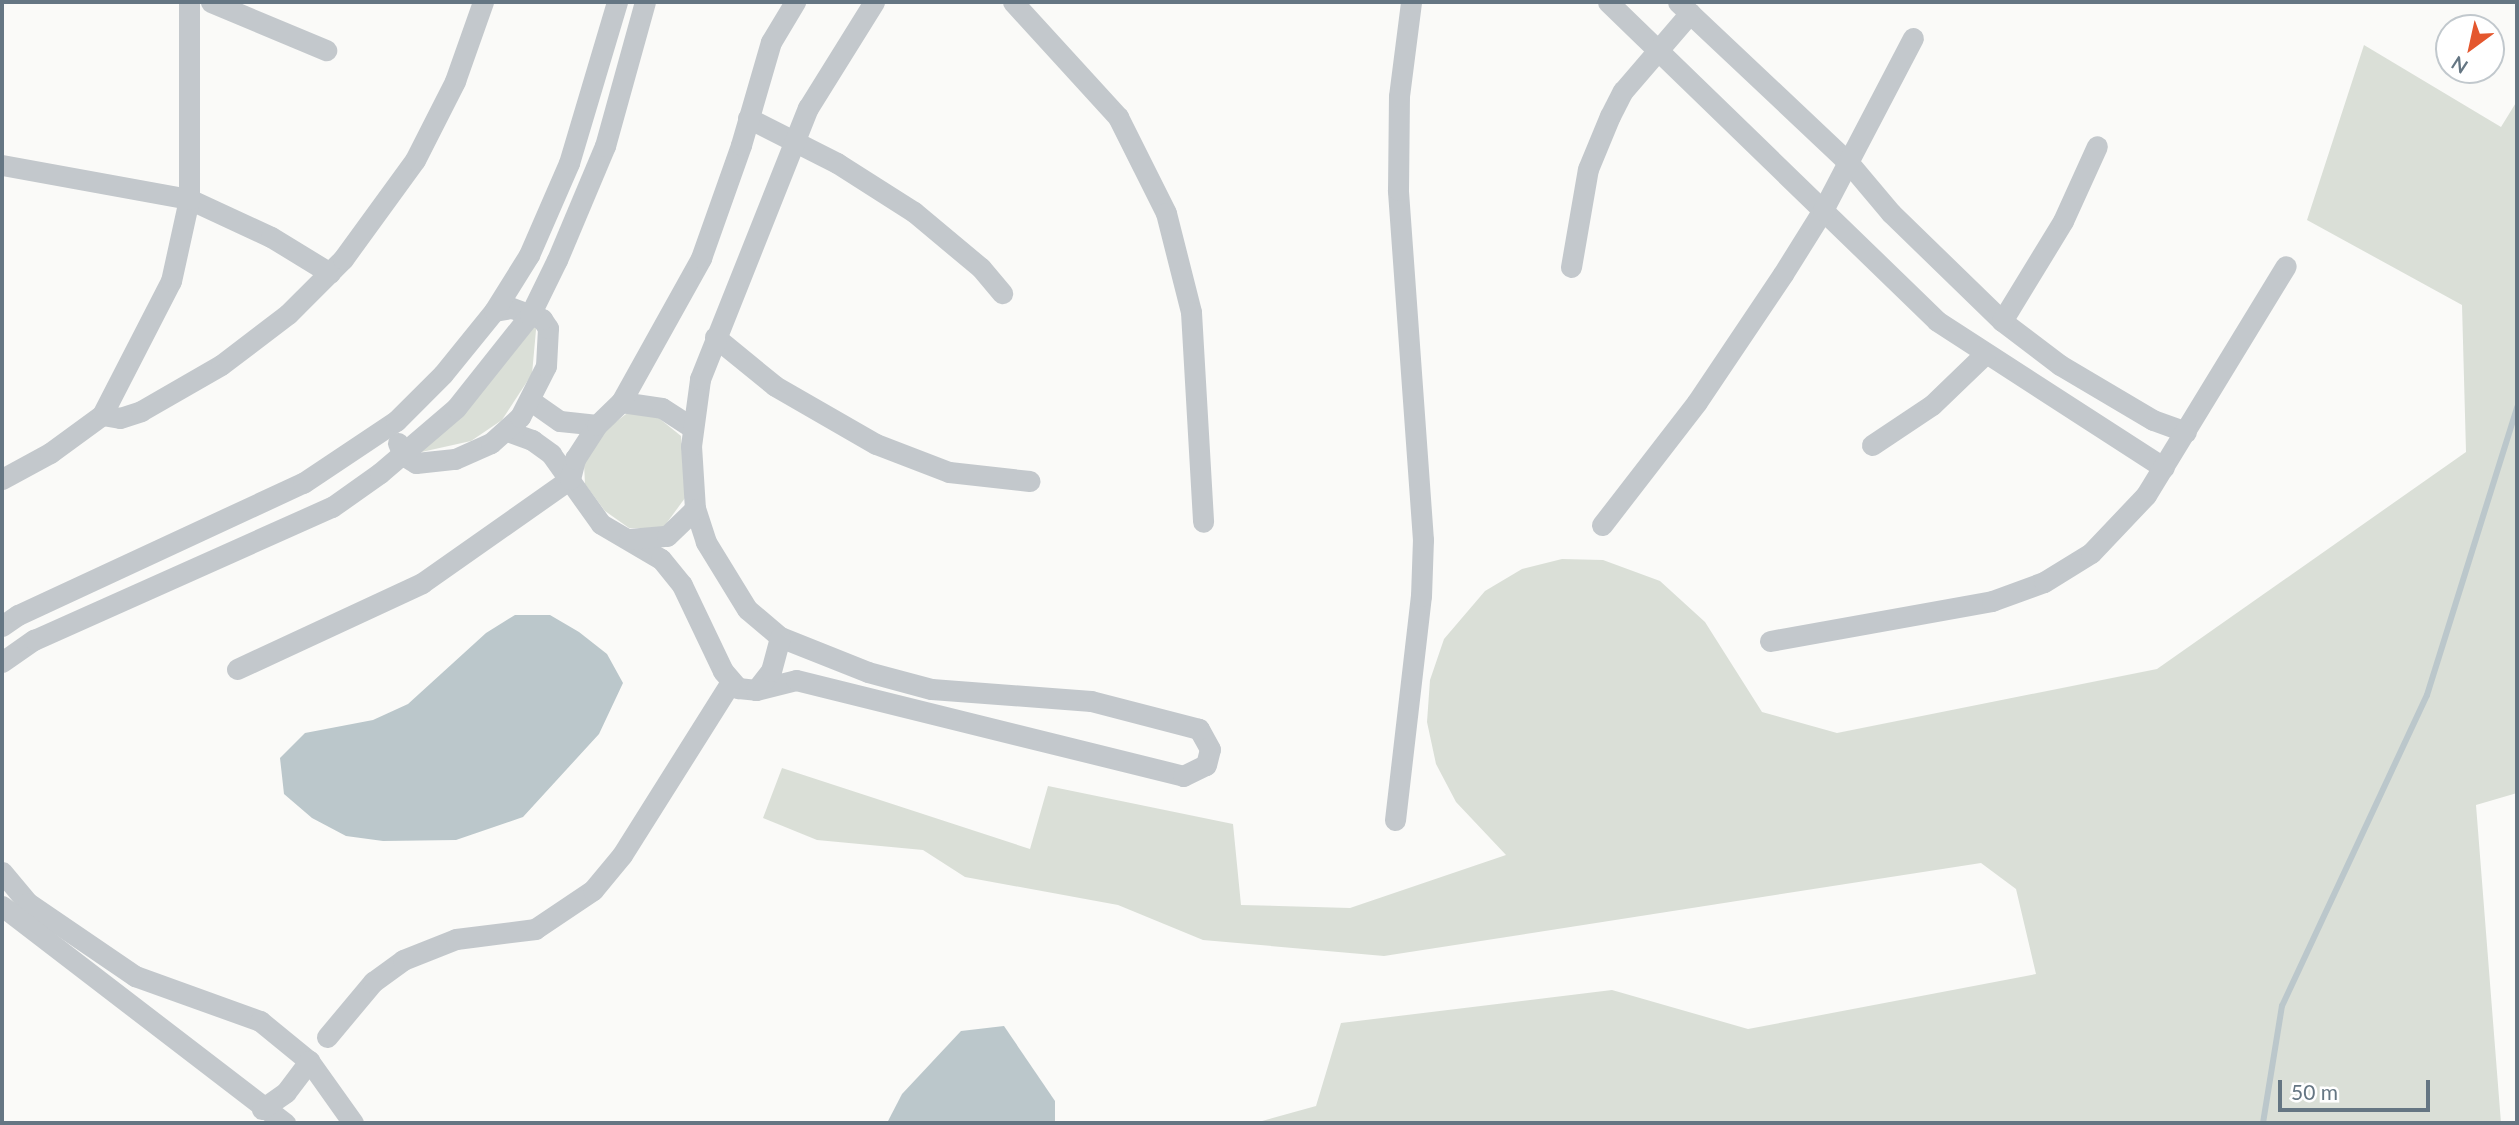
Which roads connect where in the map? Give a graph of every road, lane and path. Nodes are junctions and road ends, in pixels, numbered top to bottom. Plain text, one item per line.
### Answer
1 (189, 2) edge
2 (211, 2) edge
3 (483, 2) edge
4 (617, 2) edge
5 (645, 2) edge
6 (795, 2) edge
7 (874, 2) edge
8 (1013, 2) edge
9 (1411, 2) edge
10 (1608, 2) edge
11 (1684, 7) edge
12 (1913, 38) dead end
13 (326, 50) dead end
14 (1658, 50) junction
15 (748, 118) junction
16 (796, 141) junction
17 (2097, 146) dead end
18 (1849, 162) junction
19 (2, 165) edge
20 (189, 199) junction
21 (1824, 210) junction
22 (2286, 266) dead end
23 (1571, 267) dead end
24 (330, 273) junction
25 (1002, 293) dead end
26 (494, 311) junction
27 (530, 315) junction
28 (2002, 321) junction
29 (715, 337) junction
30 (1985, 354) junction
31 (531, 401) junction
32 (621, 402) junction
33 (102, 415) junction
34 (396, 421) junction
35 (597, 425) junction
36 (693, 428) junction
37 (507, 431) junction
38 (2186, 432) junction
39 (1872, 445) dead end
40 (403, 455) junction
41 (2164, 468) junction
42 (2, 479) edge
43 (570, 479) junction
44 (1029, 481) dead end
45 (695, 509) junction
46 (1203, 522) dead end
47 (1602, 525) dead end
48 (627, 539) junction
49 (2, 626) edge
50 (780, 636) junction
51 (1770, 641) dead end
52 (2, 662) edge
53 (237, 668) dead end
54 (731, 682) junction
55 (756, 690) junction
56 (1395, 820) dead end
57 (2, 872) edge
58 (2, 906) edge
59 (327, 1037) dead end
60 (309, 1060) junction
61 (262, 1109) junction
62 (285, 1123) edge
63 (353, 1123) edge

1 - 20 street
2 - 13 street
3 - 24 street
4 - 26 street
5 - 27 street
6 - 15 street
7 - 16 street
8 - 46 street
9 - 56 street
10 - 14 street
11 - 14 street
11 - 18 street
12 - 18 street
14 - 21 street
14 - 23 street
15 - 16 street
15 - 32 street
16 - 25 street
16 - 29 street
17 - 28 street
18 - 21 street
18 - 28 street
19 - 20 street
20 - 24 street
20 - 33 street
21 - 30 street
21 - 47 street
22 - 38 street
24 - 33 street
26 - 27 street
26 - 34 street
27 - 31 street
27 - 40 street
28 - 38 street
29 - 36 street
29 - 44 street
30 - 39 street
30 - 41 street
31 - 35 street
31 - 37 street
32 - 35 street
32 - 36 street
33 - 42 street
34 - 40 street
34 - 49 street
35 - 43 street
36 - 45 street
37 - 40 street
37 - 43 street
38 - 41 street
40 - 52 street
41 - 51 street
43 - 48 street
43 - 53 street
45 - 48 street
45 - 50 street
48 - 54 street
50 - 55 street
50 - 55 street
54 - 55 street
54 - 59 street
57 - 60 street
58 - 61 street
60 - 61 street
60 - 63 street
61 - 62 street

